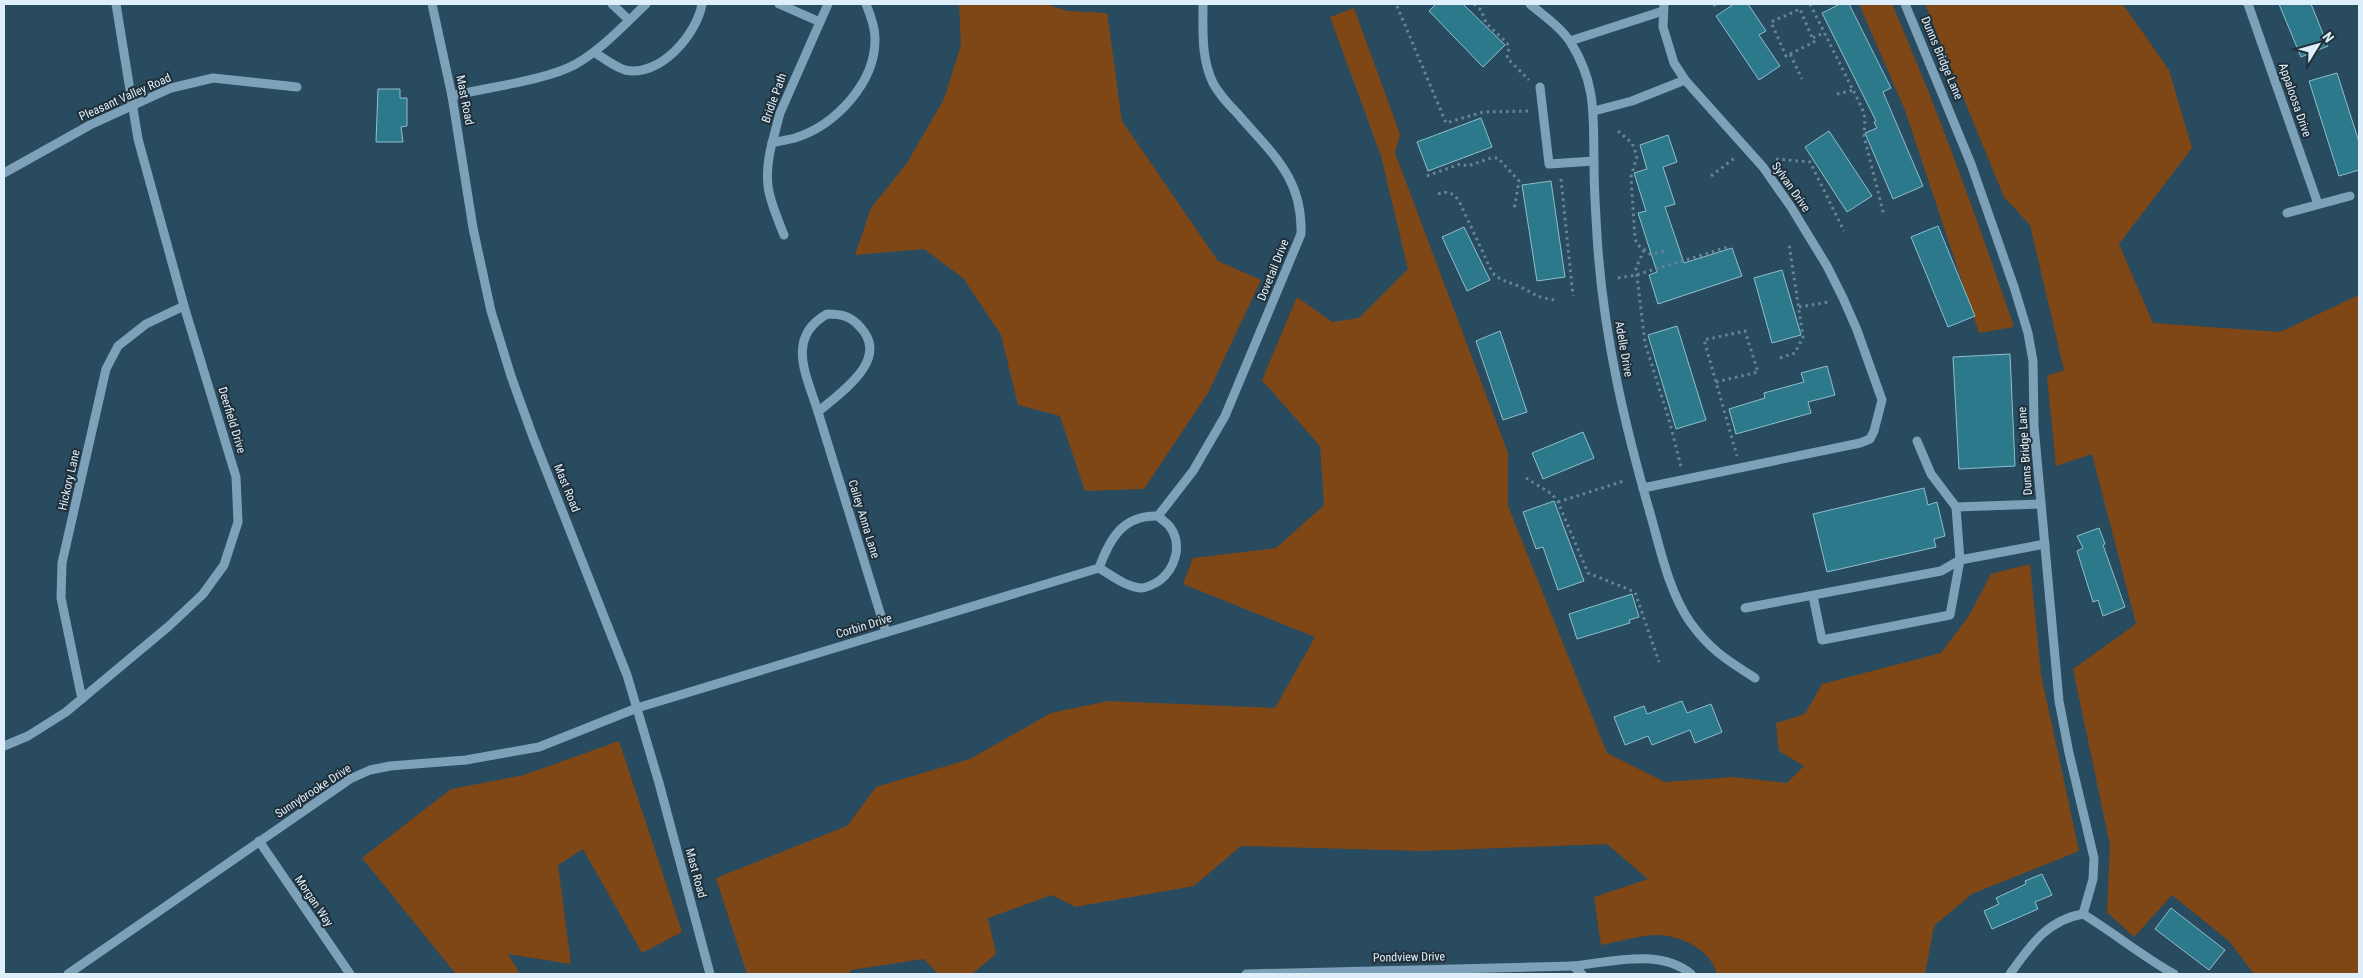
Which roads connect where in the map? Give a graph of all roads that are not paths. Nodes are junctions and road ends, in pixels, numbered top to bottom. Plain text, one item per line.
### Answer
1 (116, 4) edge
2 (432, 4) edge
3 (612, 4) edge
4 (646, 4) edge
5 (702, 4) edge
6 (779, 4) edge
7 (828, 4) edge
8 (866, 4) edge
9 (1203, 4) edge
10 (1530, 4) edge
11 (1905, 4) edge
12 (2248, 4) edge
13 (1663, 7) edge
14 (629, 20) junction
15 (820, 22) junction
16 (1570, 41) junction
17 (594, 52) junction
18 (1685, 80) junction
19 (297, 87) dead end
20 (1540, 87) road end
21 (452, 96) junction
22 (132, 104) junction
23 (1594, 110) junction
24 (772, 143) junction
25 (1594, 161) junction
26 (4, 173) edge
27 (2350, 196) dead end
28 (2318, 204) junction
29 (2287, 213) dead end
30 (784, 235) dead end
31 (184, 306) junction
32 (818, 412) junction
33 (1917, 440) dead end
34 (1643, 488) junction
35 (2041, 504) junction
36 (1956, 507) junction
37 (1158, 516) junction
38 (2045, 544) junction
39 (1960, 560) junction
40 (1099, 568) junction
41 (1813, 596) junction
42 (1745, 608) dead end
43 (886, 632) junction
44 (1755, 678) dead end
45 (82, 699) junction
46 (637, 708) junction
47 (4, 746) edge
48 (258, 841) junction
49 (2083, 914) junction
50 (1573, 966) junction
51 (68, 974) edge
52 (350, 974) edge
53 (710, 974) edge
54 (1246, 974) edge
55 (1582, 974) edge
56 (1691, 974) edge
57 (2010, 974) edge
58 (2174, 974) edge

1 - 22 street, Deerfield Drive
2 - 21 street, Mast Road
3 - 14 street
4 - 14 street
5 - 17 street
6 - 15 street
7 - 15 street, Bridle Path
8 - 24 street, Bridle Path
9 - 37 street, Dovetail Drive
10 - 16 street, Adelle Drive
11 - 35 street, Dunns Bridge Lane
12 - 28 street, Appaloosa Drive
13 - 16 street
13 - 18 street, Sylvan Drive
14 - 17 street
15 - 24 street, Bridle Path
16 - 23 street, Adelle Drive
17 - 21 street
18 - 23 street
18 - 34 street, Sylvan Drive
19 - 22 street, Pleasant Valley Road
20 - 25 street
21 - 46 street, Mast Road
22 - 26 street, Pleasant Valley Road
22 - 31 street, Deerfield Drive
23 - 25 street, Adelle Drive
24 - 30 street
25 - 34 street, Adelle Drive
27 - 28 street
28 - 29 street
31 - 45 street, Hickory Lane
31 - 45 street, Deerfield Drive
32 - 32 street, Cailey Anna Lane
32 - 43 street, Cailey Anna Lane
33 - 36 street
34 - 44 street, Adelle Drive
35 - 36 street
35 - 38 street, Dunns Bridge Lane
36 - 39 street
37 - 40 street
37 - 40 street
38 - 39 street
38 - 49 street, Dunns Bridge Lane
39 - 41 street
39 - 41 street
40 - 43 street, Corbin Drive
41 - 42 street
43 - 46 street, Corbin Drive
45 - 47 street, Deerfield Drive
46 - 48 street, Sunnybrooke Drive
46 - 53 street, Mast Road
48 - 51 street, Sunnybrooke Drive
48 - 52 street, Morgan Way
49 - 57 street
49 - 58 street
50 - 54 street, Pondview Drive
50 - 55 street
50 - 56 street, Pondview Drive

